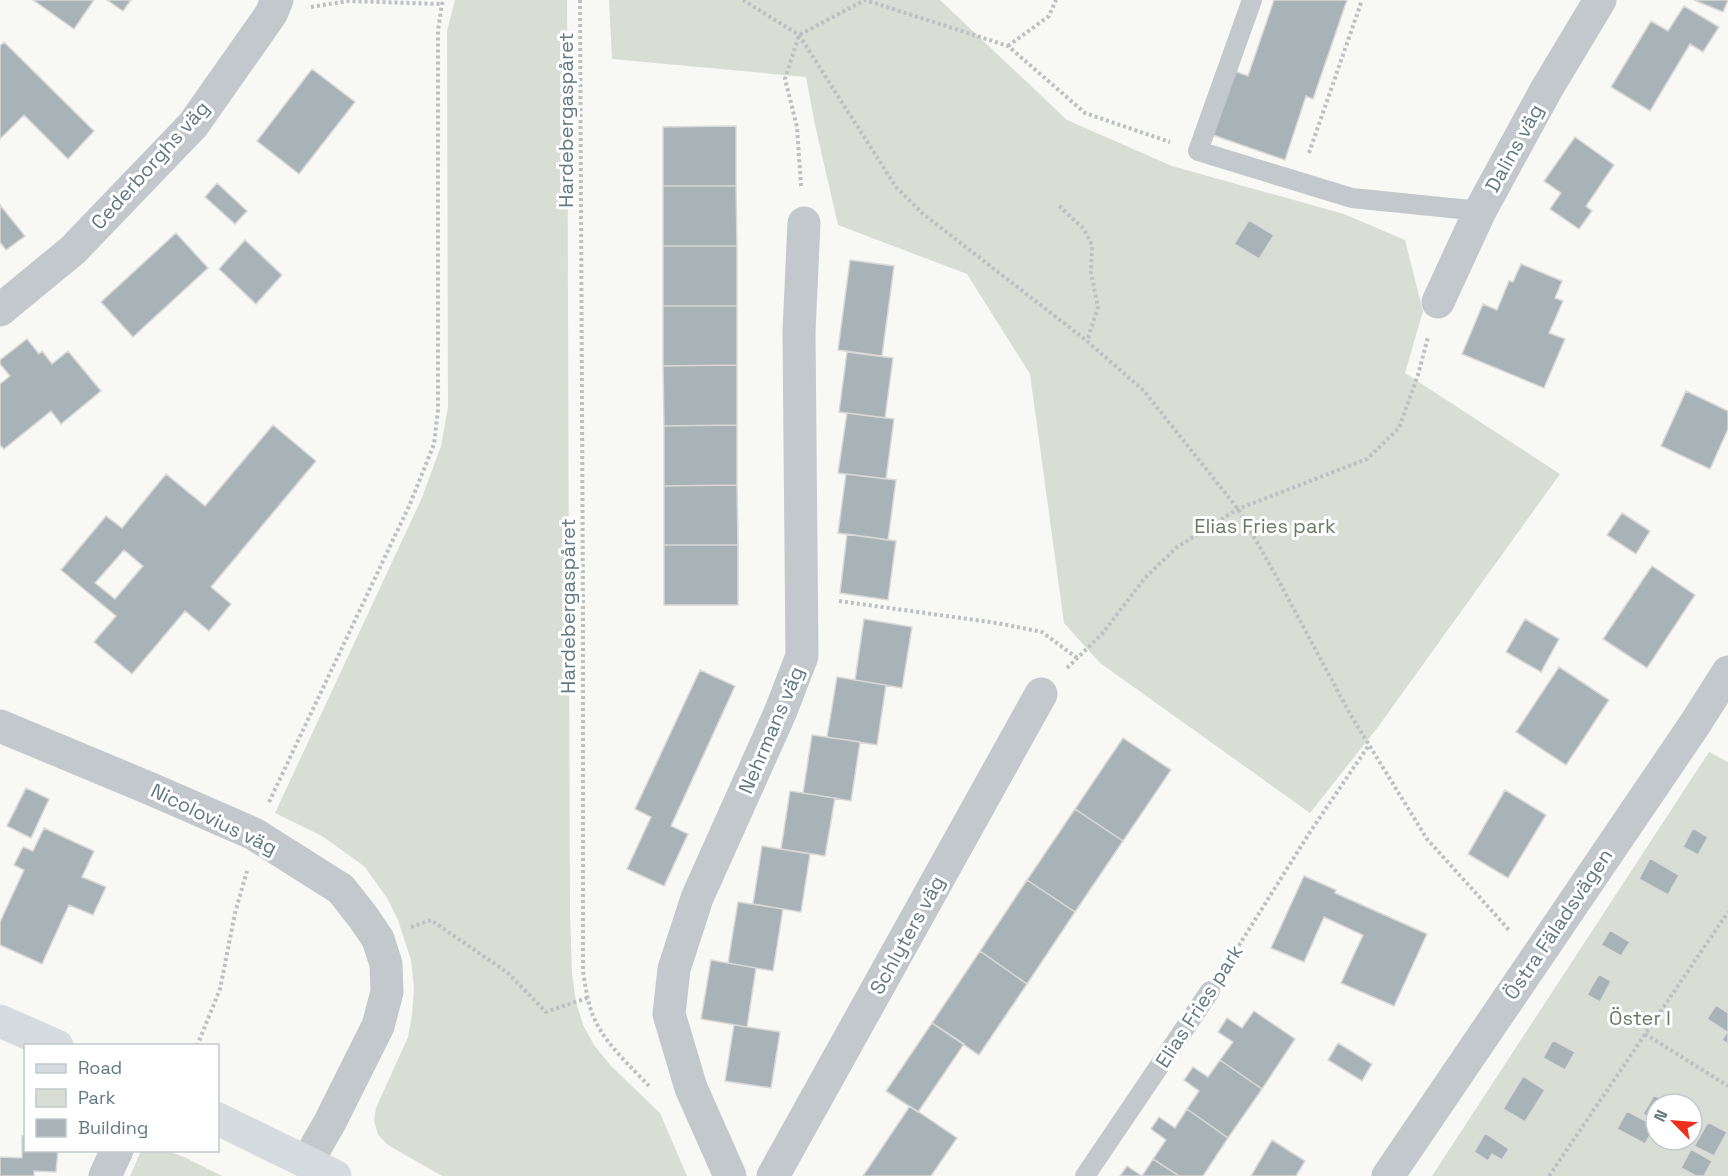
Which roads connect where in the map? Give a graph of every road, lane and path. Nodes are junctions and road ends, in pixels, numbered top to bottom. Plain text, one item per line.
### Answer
1 (580, 0) edge
2 (743, 0) edge
3 (1056, 0) edge
4 (1251, 0) edge
5 (1362, 0) edge
6 (1600, 0) edge
7 (443, 2) edge
8 (274, 7) edge
9 (799, 35) junction
10 (1008, 46) junction
11 (1198, 151) junction
12 (1299, 182) junction
13 (1059, 206) dead end
14 (1480, 211) junction
15 (804, 223) joint
16 (1438, 302) joint
17 (0, 310) edge
18 (1087, 341) junction
19 (1238, 509) junction
20 (802, 595) junction
21 (1077, 658) junction
22 (1728, 672) edge
23 (1041, 694) joint
24 (0, 726) edge
25 (1369, 744) junction
26 (254, 834) junction
27 (1728, 912) edge
28 (378, 939) junction
29 (1535, 958) junction
30 (1210, 991) joint
31 (587, 998) junction
32 (0, 1021) edge
33 (1645, 1034) junction
34 (52, 1044) edge
35 (197, 1044) edge
36 (1728, 1086) edge
37 (652, 1090) dead end
38 (219, 1119) edge
39 (116, 1152) edge
40 (321, 1169) edge
41 (105, 1176) edge
42 (730, 1176) edge
43 (773, 1176) edge
44 (1085, 1176) edge
45 (1388, 1176) edge
46 (1549, 1176) edge

1 - 31 path, Hardebergaspåret
2 - 9 path
3 - 10 path
4 - 11 lane
5 - 12 path
6 - 14 street, Dalins väg
7 - 8 path
7 - 26 path
8 - 17 street, Cederborghs väg
9 - 10 path
9 - 15 path
9 - 18 path
10 - 11 path
11 - 12 lane
12 - 14 lane
13 - 18 path
14 - 16 street, Dalins väg
15 - 20 street, Nehrmans väg
16 - 19 path
18 - 19 path
19 - 21 path
19 - 25 path
20 - 21 path
20 - 42 street, Nehrmans väg
21 - 23 path
22 - 29 street, Östra Fäladsvägen
23 - 43 street, Schlyters väg
24 - 26 street, Nicolovius väg
25 - 29 path
25 - 30 path, Elias Fries park
26 - 28 street, Nicolovius väg
26 - 35 path
27 - 33 path
28 - 31 path
28 - 40 street, Nicolovius väg
29 - 45 street, Östra Fäladsvägen
30 - 44 lane, Elias Fries park
31 - 37 path, Hardebergaspåret
32 - 34 main road
33 - 36 path
33 - 46 path
38 - 40 main road
39 - 41 street

